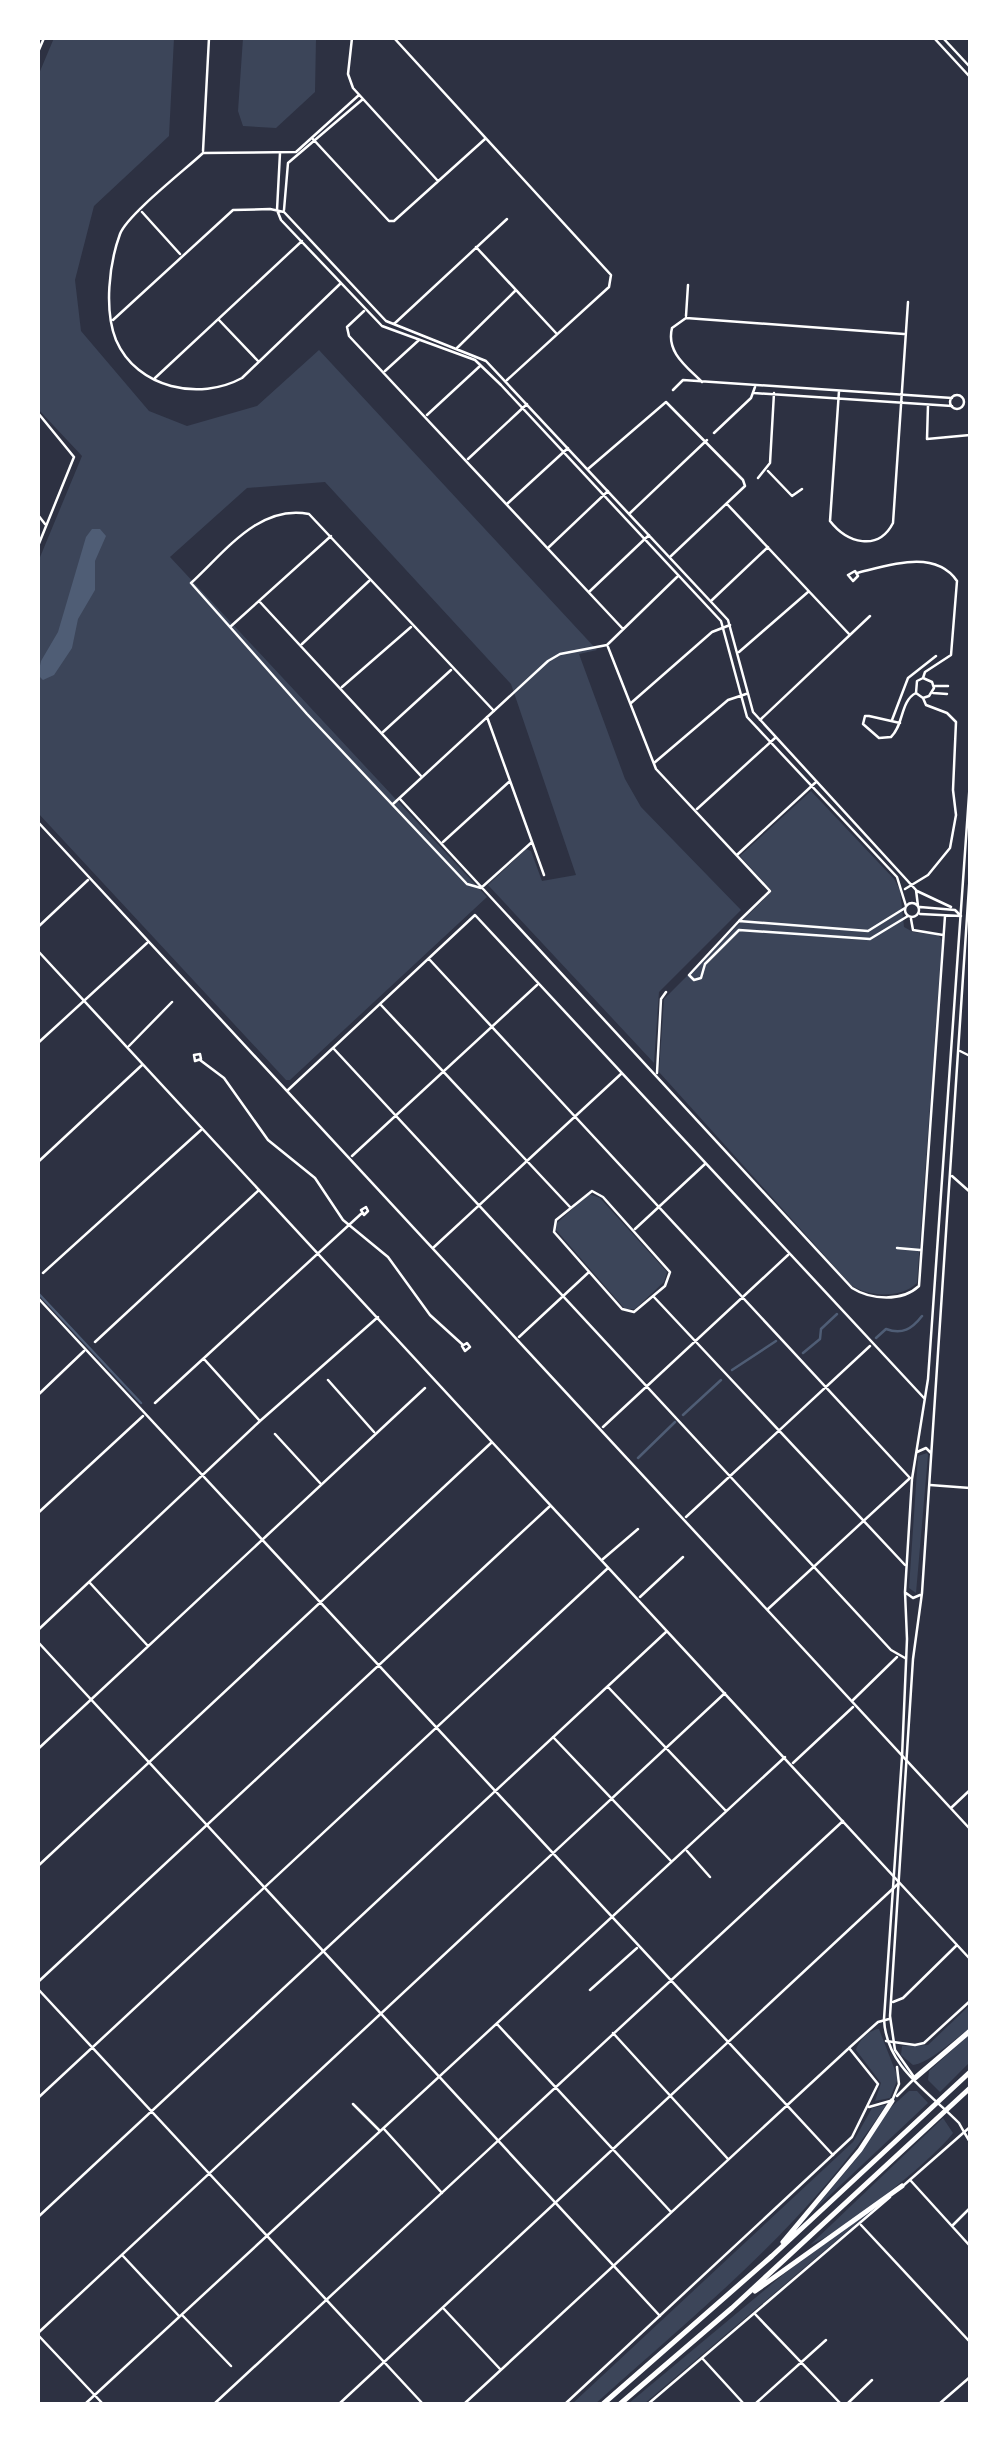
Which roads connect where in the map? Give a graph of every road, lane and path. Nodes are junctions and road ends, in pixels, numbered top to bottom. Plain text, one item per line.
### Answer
1 (44, 38) edge
2 (209, 38) edge
3 (352, 38) edge
4 (394, 38) edge
5 (934, 38) edge
6 (944, 38) edge
7 (38, 52) edge
8 (970, 64) edge
9 (970, 77) edge
10 (361, 97) junction
11 (486, 138) junction
12 (314, 140) junction
13 (203, 153) junction
14 (280, 153) junction
15 (294, 153) junction
16 (297, 159) junction
17 (438, 181) junction
18 (277, 210) junction
19 (140, 211) junction
20 (284, 212) junction
21 (506, 219) dead end
22 (302, 241) junction
23 (476, 247) junction
24 (181, 256) junction
25 (343, 281) junction
26 (688, 286) dead end
27 (516, 290) junction
28 (908, 302) dead end
29 (369, 306) junction
30 (365, 310) junction
31 (686, 318) junction
32 (113, 320) junction
33 (218, 320) junction
34 (393, 325) junction
35 (557, 334) junction
36 (905, 334) junction
37 (418, 340) junction
38 (456, 348) junction
39 (260, 362) junction
40 (484, 363) junction
41 (688, 368) junction
42 (384, 372) junction
43 (154, 379) junction
44 (683, 380) junction
45 (702, 382) junction
46 (503, 383) junction
47 (754, 386) junction
48 (775, 387) junction
49 (674, 390) dead end
50 (754, 393) junction
51 (774, 393) junction
52 (838, 394) junction
53 (901, 398) junction
54 (952, 398) junction
55 (963, 399) junction
56 (970, 400) edge
57 (928, 403) junction
58 (525, 406) junction
59 (952, 406) junction
60 (962, 406) junction
61 (970, 407) edge
62 (38, 413) edge
63 (426, 416) junction
64 (714, 433) dead end
65 (970, 435) edge
66 (707, 440) junction
67 (565, 450) junction
68 (467, 460) junction
69 (767, 470) junction
70 (586, 471) junction
71 (758, 478) dead end
72 (802, 489) dead end
73 (606, 493) junction
74 (507, 504) junction
75 (727, 504) junction
76 (38, 515) edge
77 (627, 516) junction
78 (46, 525) junction
79 (649, 535) junction
80 (331, 536) junction
81 (644, 539) junction
82 (38, 546) edge
83 (768, 547) junction
84 (548, 548) junction
85 (670, 557) junction
86 (683, 572) junction
87 (857, 573) dead end
88 (679, 576) junction
89 (372, 579) junction
90 (588, 592) junction
91 (808, 592) junction
92 (259, 600) junction
93 (710, 601) junction
94 (870, 616) dead end
95 (731, 624) junction
96 (414, 625) junction
97 (724, 626) junction
98 (228, 628) junction
99 (623, 629) junction
100 (850, 634) junction
101 (300, 645) junction
102 (607, 645) junction
103 (738, 653) junction
104 (936, 656) dead end
105 (454, 668) junction
106 (908, 678) junction
107 (923, 678) junction
108 (915, 684) junction
109 (933, 685) junction
110 (948, 686) dead end
111 (341, 688) junction
112 (916, 693) junction
113 (739, 694) junction
114 (746, 694) junction
115 (932, 694) junction
116 (947, 694) dead end
117 (924, 698) junction
118 (630, 704) junction
119 (494, 711) junction
120 (488, 717) junction
121 (759, 721) junction
122 (891, 721) junction
123 (900, 723) junction
124 (382, 732) junction
125 (775, 738) junction
126 (770, 742) junction
127 (653, 763) junction
128 (422, 777) junction
129 (510, 780) junction
130 (970, 781) edge
131 (816, 782) junction
132 (811, 787) junction
133 (400, 799) junction
134 (392, 805) junction
135 (696, 810) junction
136 (38, 822) edge
137 (532, 842) junction
138 (442, 843) junction
139 (736, 855) junction
140 (970, 872) edge
141 (544, 875) dead end
142 (89, 879) junction
143 (482, 887) junction
144 (914, 888) junction
145 (902, 890) junction
146 (919, 906) junction
147 (905, 907) junction
148 (955, 910) junction
149 (918, 914) junction
150 (945, 916) junction
151 (961, 916) junction
152 (909, 917) junction
153 (739, 920) junction
154 (969, 922) edge
155 (38, 927) edge
156 (944, 936) junction
157 (148, 942) junction
158 (38, 951) edge
159 (429, 959) junction
160 (538, 984) junction
161 (666, 992) dead end
162 (84, 1001) junction
163 (172, 1002) dead end
164 (380, 1004) junction
165 (492, 1027) junction
166 (38, 1044) edge
167 (128, 1048) junction
168 (333, 1048) junction
169 (959, 1050) junction
170 (970, 1056) edge
171 (200, 1060) dead end
172 (144, 1064) junction
173 (444, 1071) junction
174 (622, 1073) junction
175 (657, 1075) junction
176 (288, 1090) junction
177 (396, 1115) junction
178 (575, 1117) junction
179 (203, 1128) junction
180 (350, 1158) junction
181 (528, 1160) junction
182 (38, 1162) edge
183 (705, 1164) junction
184 (951, 1175) junction
185 (260, 1188) junction
186 (970, 1192) edge
187 (479, 1206) junction
188 (659, 1206) junction
189 (570, 1207) junction
190 (362, 1213) dead end
191 (350, 1227) junction
192 (634, 1230) junction
193 (433, 1248) junction
194 (897, 1248) dead end
195 (922, 1250) junction
196 (320, 1254) junction
197 (789, 1254) junction
198 (588, 1272) junction
199 (44, 1274) dead end
200 (563, 1296) junction
201 (653, 1296) junction
202 (742, 1297) junction
203 (38, 1298) edge
204 (378, 1318) junction
205 (518, 1338) junction
206 (694, 1341) junction
207 (95, 1342) dead end
208 (873, 1344) junction
209 (463, 1345) dead end
210 (85, 1350) junction
211 (204, 1358) junction
212 (328, 1380) dead end
213 (646, 1386) junction
214 (425, 1388) dead end
215 (826, 1388) junction
216 (38, 1395) edge
217 (926, 1398) junction
218 (155, 1403) dead end
219 (144, 1414) junction
220 (260, 1421) junction
221 (602, 1428) junction
222 (778, 1431) junction
223 (375, 1433) junction
224 (275, 1434) dead end
225 (492, 1442) junction
226 (915, 1454) junction
227 (932, 1455) junction
228 (730, 1476) junction
229 (202, 1477) junction
230 (911, 1478) junction
231 (320, 1484) junction
232 (930, 1485) junction
233 (970, 1488) edge
234 (551, 1504) junction
235 (38, 1513) edge
236 (684, 1518) junction
237 (862, 1522) junction
238 (638, 1529) dead end
239 (262, 1539) junction
240 (683, 1557) dead end
241 (602, 1560) junction
242 (814, 1566) junction
243 (907, 1566) junction
244 (609, 1567) junction
245 (90, 1582) junction
246 (905, 1592) junction
247 (922, 1593) junction
248 (638, 1598) junction
249 (322, 1604) junction
250 (767, 1610) junction
251 (38, 1630) edge
252 (668, 1630) junction
253 (38, 1642) edge
254 (148, 1646) junction
255 (900, 1655) junction
256 (905, 1658) junction
257 (380, 1665) junction
258 (607, 1686) junction
259 (726, 1692) junction
260 (91, 1700) junction
261 (853, 1703) junction
262 (437, 1728) junction
263 (554, 1737) junction
264 (666, 1748) junction
265 (38, 1749) edge
266 (786, 1757) junction
267 (902, 1757) junction
268 (149, 1762) junction
269 (792, 1764) junction
270 (908, 1764) junction
271 (494, 1790) junction
272 (970, 1790) edge
273 (611, 1800) junction
274 (951, 1808) junction
275 (726, 1812) junction
276 (844, 1820) junction
277 (207, 1826) junction
278 (970, 1830) edge
279 (686, 1850) junction
280 (554, 1854) junction
281 (672, 1862) junction
282 (38, 1866) edge
283 (894, 1874) junction
284 (710, 1877) dead end
285 (900, 1882) junction
286 (265, 1889) junction
287 (893, 1890) junction
288 (612, 1918) junction
289 (957, 1945) junction
290 (638, 1947) junction
291 (323, 1952) junction
292 (970, 1959) edge
293 (670, 1980) junction
294 (38, 1982) edge
295 (38, 1989) edge
296 (590, 1990) dead end
297 (970, 2001) edge
298 (891, 2002) junction
299 (381, 2014) junction
300 (884, 2019) junction
301 (890, 2020) junction
302 (497, 2024) junction
303 (970, 2032) edge
304 (613, 2033) junction
305 (886, 2041) junction
306 (893, 2042) junction
307 (728, 2043) junction
308 (92, 2047) junction
309 (849, 2048) junction
310 (895, 2061) junction
311 (970, 2072) edge
312 (439, 2077) junction
313 (915, 2078) junction
314 (555, 2087) junction
315 (970, 2088) edge
316 (671, 2096) junction
317 (38, 2098) edge
318 (892, 2101) junction
319 (353, 2104) dead end
320 (786, 2106) junction
321 (868, 2108) junction
322 (152, 2112) junction
323 (970, 2127) edge
324 (381, 2130) junction
325 (964, 2132) junction
326 (498, 2140) junction
327 (970, 2142) edge
328 (614, 2150) junction
329 (834, 2155) junction
330 (729, 2160) junction
331 (209, 2174) junction
332 (910, 2180) junction
333 (902, 2186) junction
334 (442, 2192) junction
335 (556, 2204) junction
336 (970, 2208) edge
337 (672, 2213) junction
338 (38, 2217) edge
339 (861, 2225) junction
340 (952, 2226) junction
341 (267, 2238) junction
342 (970, 2246) edge
343 (122, 2255) junction
344 (772, 2256) junction
345 (615, 2266) junction
346 (325, 2300) junction
347 (442, 2307) junction
348 (732, 2308) junction
349 (754, 2313) junction
350 (181, 2316) junction
351 (660, 2316) junction
352 (38, 2334) edge
353 (826, 2340) dead end
354 (970, 2342) edge
355 (702, 2358) junction
356 (383, 2362) junction
357 (802, 2362) junction
358 (231, 2366) dead end
359 (501, 2370) junction
360 (970, 2376) edge
361 (872, 2380) dead end
362 (95, 2396) junction
363 (656, 2398) junction
364 (85, 2404) edge
365 (103, 2404) edge
366 (214, 2404) edge
367 (339, 2404) edge
368 (423, 2404) edge
369 (464, 2404) edge
370 (565, 2404) edge
371 (603, 2404) edge
372 (620, 2404) edge
373 (648, 2404) edge
374 (662, 2404) edge
375 (744, 2404) edge
376 (756, 2404) edge
377 (844, 2404) edge
378 (939, 2404) edge

1 - 7 street
2 - 13 street
3 - 10 street
4 - 11 street
5 - 9 street
6 - 8 street
10 - 12 street
10 - 17 street
11 - 17 street
11 - 35 street
12 - 15 street
12 - 16 street
12 - 17 street
13 - 14 street
13 - 19 street
14 - 15 street
14 - 18 street
15 - 16 street
16 - 20 street
18 - 20 street
18 - 22 street
18 - 24 street
19 - 24 street
19 - 32 street
20 - 25 street
21 - 23 street
22 - 25 street
22 - 33 street
23 - 27 street
23 - 34 street
24 - 32 street
25 - 29 street
25 - 30 street
25 - 39 street
26 - 31 street
27 - 35 street
27 - 38 street
28 - 36 street
29 - 30 street
29 - 34 street
30 - 37 street
30 - 42 street
31 - 36 street
31 - 41 street
32 - 43 street
33 - 39 street
33 - 43 street
34 - 38 street
35 - 46 street
36 - 53 street
37 - 40 street
37 - 42 street
38 - 40 street
39 - 43 street
40 - 46 street
40 - 63 street
41 - 44 street
41 - 45 street
42 - 63 street
44 - 45 street
44 - 49 street
45 - 47 street
46 - 58 street
47 - 48 street
47 - 50 street
48 - 51 street
48 - 52 street
50 - 51 street
50 - 64 street
51 - 52 street
51 - 69 street
52 - 53 street
52 - 53 street
53 - 54 street
53 - 57 street
54 - 55 street
54 - 59 street
55 - 56 street
55 - 60 street
57 - 59 street
57 - 65 street
58 - 67 street
58 - 68 street
59 - 60 street
60 - 61 street
62 - 78 street
63 - 68 street
66 - 70 street
66 - 75 street
66 - 77 street
67 - 70 street
67 - 74 street
68 - 74 street
69 - 71 street
69 - 72 street
70 - 73 street
73 - 77 street
73 - 84 street
74 - 84 street
75 - 83 street
75 - 85 street
76 - 78 street
77 - 79 street
77 - 81 street
78 - 82 street
79 - 81 street
79 - 85 street
80 - 89 street
80 - 92 street
80 - 98 street
81 - 88 street
81 - 90 street
83 - 91 street
83 - 93 street
84 - 90 street
85 - 86 street
86 - 88 street
86 - 93 street
87 - 107 street
88 - 97 street
88 - 99 street
89 - 96 street
89 - 101 street
90 - 99 street
91 - 100 street
91 - 103 street
92 - 98 street
92 - 101 street
93 - 95 street
94 - 100 street
95 - 97 street
95 - 103 street
96 - 105 street
96 - 111 street
97 - 113 street
97 - 118 street
98 - 134 street
99 - 102 street
100 - 121 street
101 - 111 street
102 - 118 street
102 - 119 street
103 - 114 street
104 - 106 street
105 - 119 street
105 - 124 street
106 - 108 street
106 - 122 street
107 - 108 street
107 - 109 street
108 - 112 street
109 - 110 street
109 - 115 street
111 - 124 street
112 - 117 street
112 - 123 street
113 - 114 street
113 - 126 street
113 - 127 street
114 - 121 street
115 - 116 street
115 - 117 street
117 - 144 street
118 - 127 street
119 - 120 street
120 - 128 street
120 - 129 street
121 - 125 street
122 - 123 street
122 - 123 street
124 - 128 street
125 - 126 street
125 - 131 street
126 - 132 street
126 - 135 street
127 - 135 street
128 - 133 street
129 - 137 street
129 - 138 street
130 - 151 street
131 - 132 street
131 - 144 street
132 - 139 street
132 - 145 street
133 - 134 street
133 - 138 street
134 - 143 street
135 - 139 street
136 - 142 street
137 - 141 street
137 - 143 street
138 - 143 street
139 - 153 street
140 - 154 street
142 - 155 street
142 - 157 street
143 - 175 street
144 - 145 street
144 - 146 street
144 - 148 street
145 - 147 street
146 - 147 street
146 - 148 street
146 - 149 street
147 - 152 street
147 - 153 street
148 - 151 street
149 - 150 street
149 - 152 street
150 - 151 street
150 - 156 street
151 - 154 street
151 - 217 street
152 - 153 street
152 - 156 street
154 - 169 street
156 - 195 street
157 - 162 street
157 - 176 street
158 - 162 street
159 - 160 street
159 - 164 street
159 - 165 street
160 - 165 street
160 - 174 street
161 - 175 street
162 - 166 street
162 - 167 street
163 - 167 street
164 - 168 street
164 - 173 street
165 - 173 street
165 - 178 street
167 - 172 street
168 - 176 street
168 - 177 street
169 - 170 street
169 - 184 street
171 - 191 street
172 - 179 street
172 - 182 street
173 - 177 street
173 - 181 street
174 - 178 street
174 - 183 street
175 - 195 street
176 - 180 street
177 - 180 street
177 - 187 street
178 - 181 street
178 - 188 street
179 - 185 street
179 - 199 street
180 - 193 street
181 - 187 street
181 - 189 street
183 - 188 street
183 - 197 street
184 - 186 street
184 - 227 street
185 - 196 street
185 - 207 street
187 - 193 street
187 - 200 street
188 - 192 street
188 - 202 street
189 - 192 street
189 - 198 street
190 - 191 street
191 - 196 street
191 - 209 street
192 - 201 street
193 - 205 street
194 - 195 street
196 - 204 street
196 - 211 street
197 - 202 street
197 - 208 street
198 - 200 street
198 - 201 street
200 - 205 street
200 - 213 street
201 - 206 street
202 - 206 street
202 - 215 street
203 - 210 street
204 - 220 street
204 - 225 street
205 - 221 street
206 - 213 street
206 - 222 street
208 - 215 street
208 - 217 street
210 - 216 street
210 - 219 street
211 - 218 street
211 - 220 street
212 - 223 street
213 - 221 street
213 - 228 street
214 - 223 street
215 - 222 street
215 - 230 street
217 - 226 street
219 - 229 street
219 - 235 street
220 - 229 street
221 - 236 street
222 - 228 street
222 - 237 street
223 - 231 street
224 - 231 street
225 - 234 street
225 - 249 street
226 - 227 street
226 - 230 street
227 - 232 street
228 - 236 street
228 - 242 street
229 - 239 street
229 - 245 street
230 - 237 street
230 - 243 street
231 - 239 street
232 - 233 street
232 - 247 street
234 - 241 street
234 - 257 street
236 - 250 street
237 - 242 street
237 - 243 street
238 - 241 street
239 - 249 street
239 - 254 street
240 - 248 street
241 - 244 street
242 - 250 street
242 - 255 street
243 - 246 street
244 - 248 street
244 - 262 street
245 - 251 street
245 - 254 street
246 - 247 street
246 - 256 street
247 - 270 street
248 - 252 street
249 - 257 street
249 - 268 street
250 - 261 street
252 - 258 street
252 - 259 street
253 - 260 street
254 - 260 street
255 - 256 street
255 - 261 street
256 - 267 street
257 - 262 street
257 - 277 street
258 - 263 street
258 - 264 street
259 - 264 street
259 - 266 street
260 - 265 street
260 - 268 street
261 - 267 street
261 - 269 street
262 - 271 street
262 - 286 street
263 - 271 street
263 - 273 street
264 - 273 street
264 - 275 street
266 - 269 street
266 - 275 street
267 - 270 street
267 - 283 street
268 - 277 street
268 - 282 street
269 - 276 street
270 - 274 street
270 - 285 street
271 - 280 street
271 - 291 street
272 - 274 street
273 - 280 street
273 - 281 street
274 - 278 street
275 - 279 street
276 - 283 street
276 - 293 street
277 - 286 street
277 - 294 street
279 - 281 street
279 - 284 street
280 - 288 street
280 - 299 street
281 - 288 street
283 - 285 street
283 - 287 street
285 - 287 street
285 - 289 street
285 - 298 street
286 - 291 street
286 - 308 street
287 - 300 street
287 - 307 street
288 - 290 street
288 - 302 street
289 - 292 street
289 - 298 street
290 - 293 street
290 - 296 street
291 - 299 street
291 - 322 street
293 - 304 street
293 - 307 street
295 - 308 street
297 - 306 street
298 - 301 street
299 - 312 street
299 - 331 street
300 - 301 street
300 - 305 street
300 - 309 street
301 - 306 street
302 - 312 street
302 - 314 street
303 - 313 highway
304 - 314 street
304 - 316 street
305 - 306 street
305 - 310 street
306 - 313 street
307 - 316 street
307 - 320 street
308 - 317 street
308 - 322 street
309 - 320 street
309 - 321 street
310 - 313 street
310 - 318 street
311 - 344 highway
312 - 324 street
312 - 326 street
313 - 318 street
313 - 325 street
314 - 326 street
314 - 328 street
315 - 348 highway
316 - 328 street
316 - 330 street
318 - 321 street
318 - 344 highway
319 - 324 street
320 - 329 street
320 - 330 street
321 - 329 street
322 - 331 street
322 - 338 street
323 - 325 street
324 - 334 street
324 - 341 street
325 - 327 street
325 - 332 street
326 - 334 street
326 - 335 street
328 - 335 street
328 - 337 street
329 - 351 street
330 - 337 street
331 - 341 street
331 - 343 street
332 - 333 street
332 - 340 street
333 - 339 street
333 - 348 highway
334 - 346 street
335 - 345 street
335 - 347 street
336 - 340 street
337 - 345 street
339 - 349 street
339 - 354 street
340 - 342 street
341 - 346 street
341 - 350 street
343 - 350 street
343 - 352 street
344 - 371 highway
345 - 351 street
345 - 359 street
346 - 356 street
346 - 366 street
347 - 356 street
347 - 359 street
348 - 372 highway
349 - 355 street
349 - 357 street
350 - 358 street
350 - 362 street
351 - 370 street
352 - 362 street
353 - 357 street
355 - 363 street
355 - 375 street
356 - 367 street
356 - 368 street
357 - 376 street
357 - 377 street
359 - 369 street
360 - 378 street
361 - 377 street
362 - 364 street
362 - 365 street
363 - 373 street
363 - 374 street

